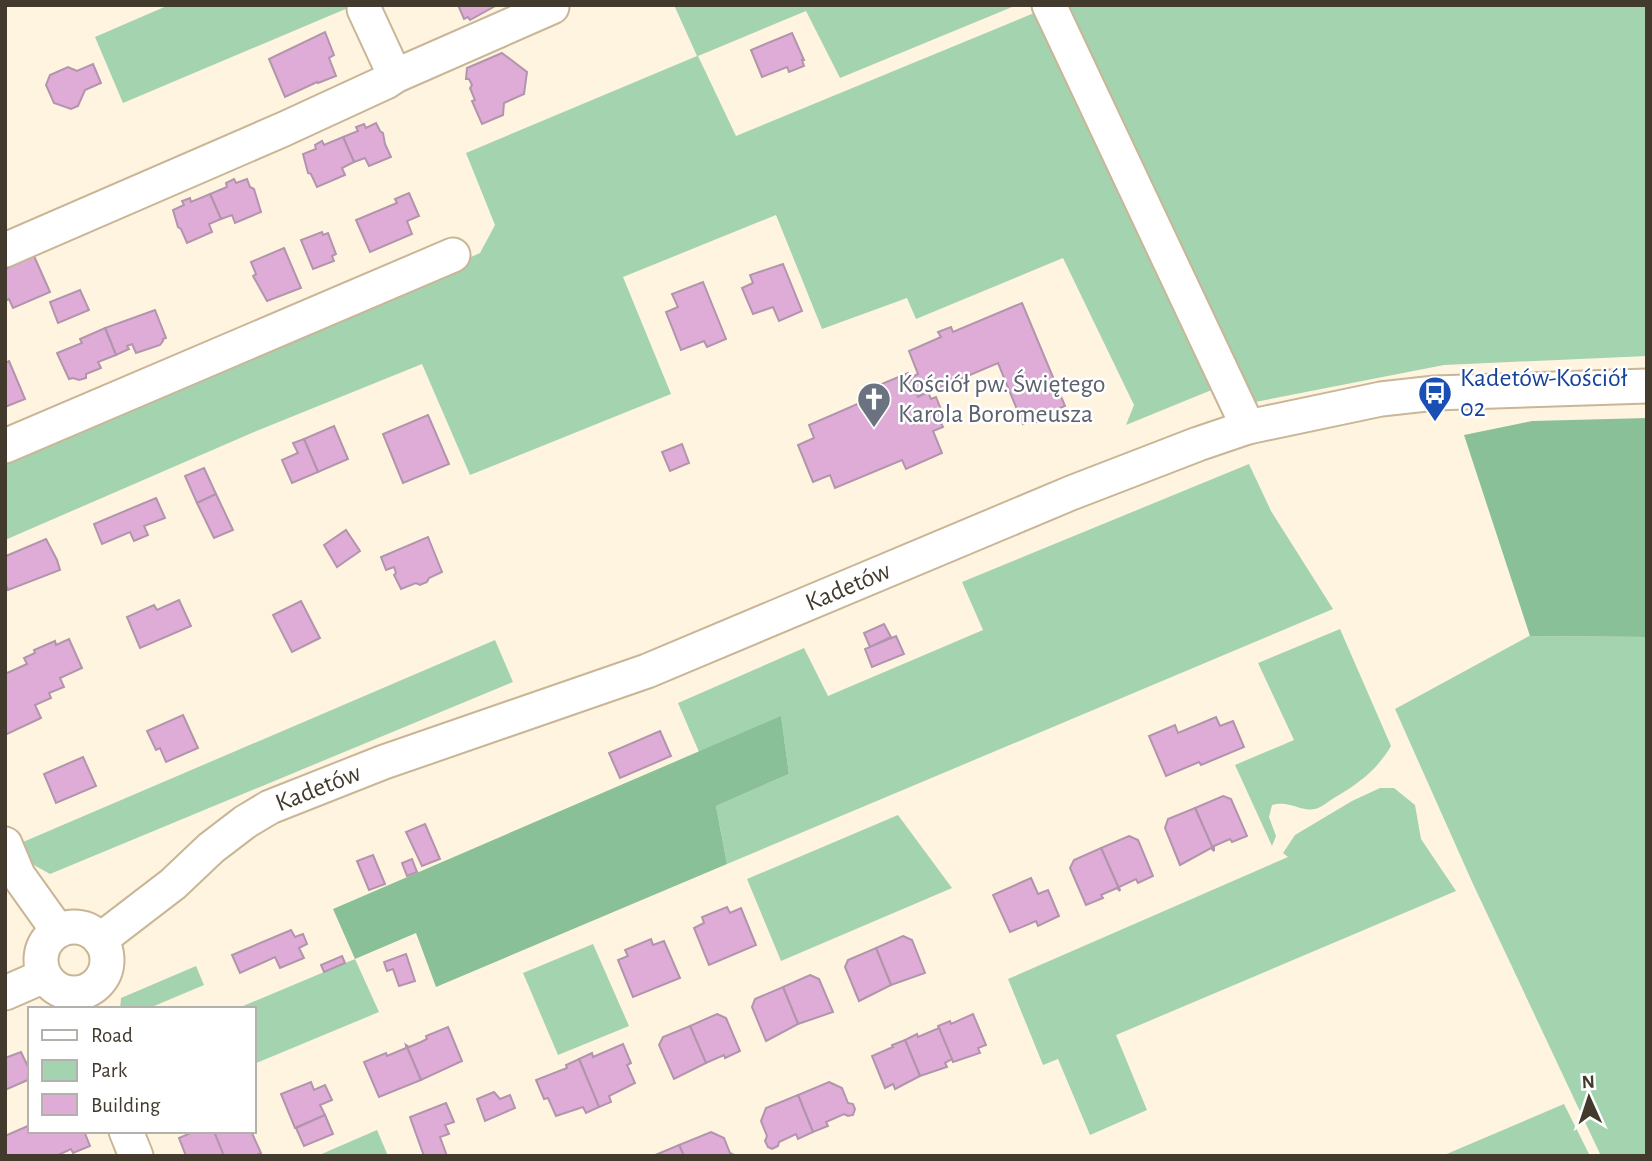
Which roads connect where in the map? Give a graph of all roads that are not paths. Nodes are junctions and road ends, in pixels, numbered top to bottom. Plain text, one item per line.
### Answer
1 (1049, 5) edge
2 (552, 7) dead end
3 (365, 9) dead end
4 (395, 76) junction
5 (5, 250) edge
6 (453, 255) dead end
7 (1647, 386) edge
8 (1248, 427) junction
9 (5, 446) edge
10 (5, 844) edge
11 (58, 931) junction
12 (100, 940) junction
13 (44, 976) junction
14 (5, 993) edge
15 (89, 999) edge
16 (127, 1133) edge
17 (136, 1156) edge

1 - 8 street
2 - 4 street
3 - 4 street
4 - 5 street
6 - 9 street
7 - 8 street, Kadetów
8 - 12 street, Kadetów
10 - 11 street
11 - 12 street
11 - 13 street
12 - 15 street
13 - 14 street
13 - 15 street
16 - 17 street

